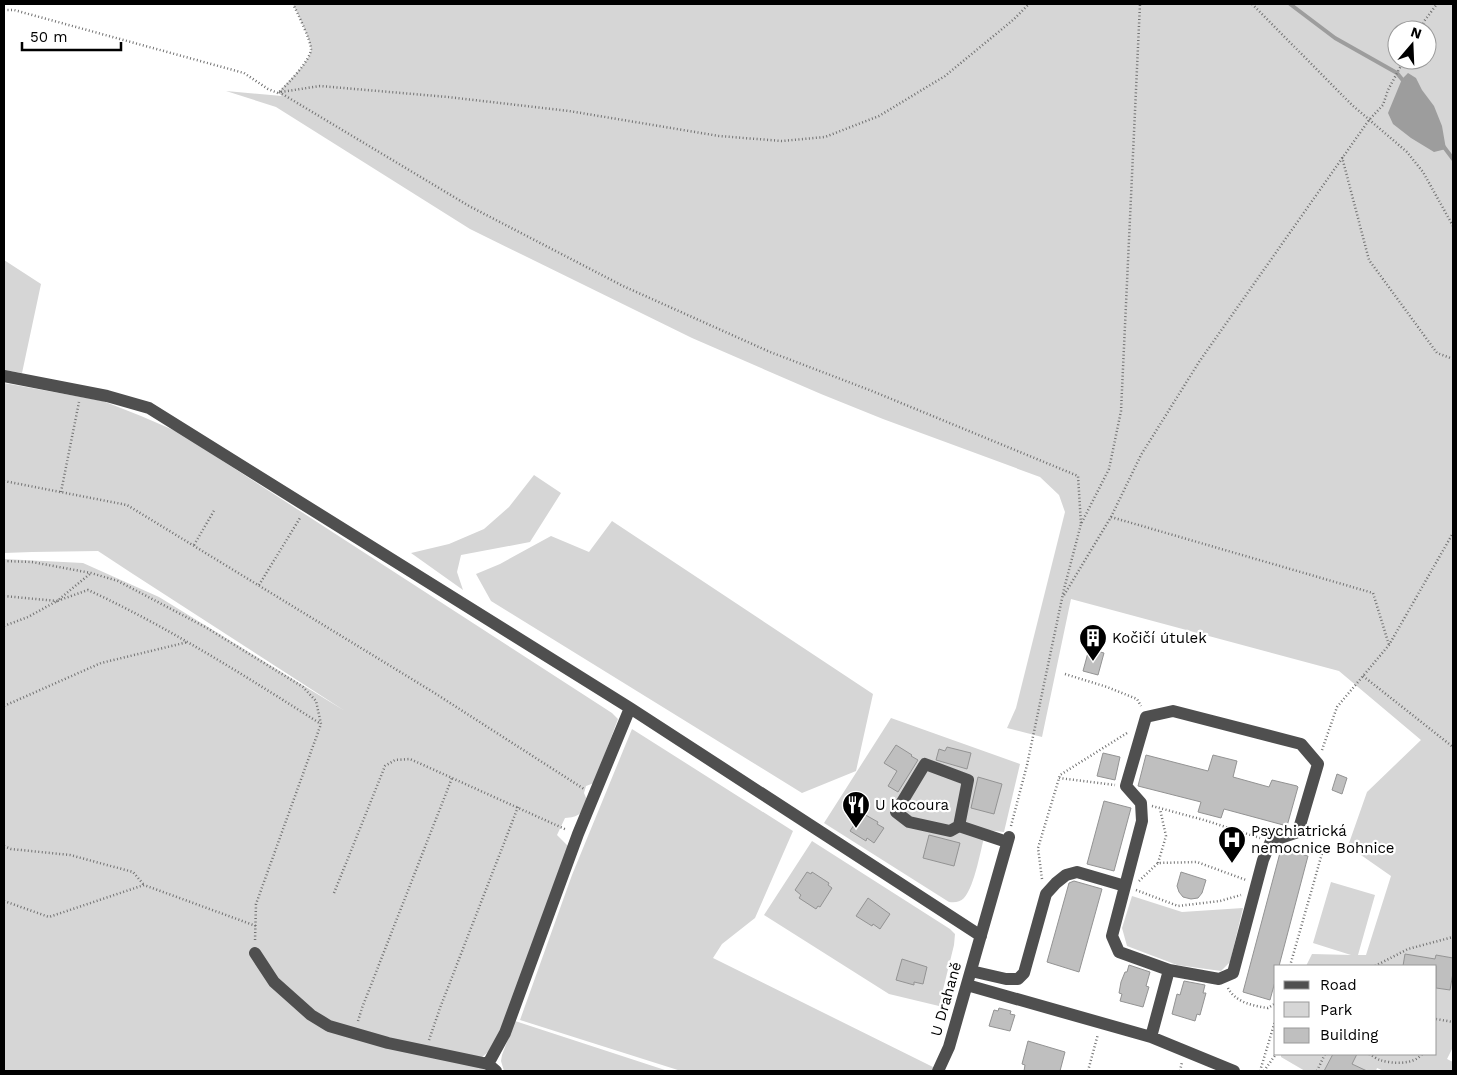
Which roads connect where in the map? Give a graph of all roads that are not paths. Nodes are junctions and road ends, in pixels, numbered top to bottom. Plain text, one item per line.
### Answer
1 (4, 376) edge
2 (630, 708) junction
3 (959, 826) junction
4 (1128, 887) junction
5 (981, 936) junction
6 (255, 953) road end
7 (1169, 970) junction
8 (971, 971) junction
9 (967, 985) junction
10 (1151, 1037) junction
11 (492, 1068) edge
12 (938, 1071) edge
13 (1234, 1071) edge

1 - 2 street
2 - 5 street
2 - 11 street
3 - 3 street
3 - 5 street, U Drahaně
4 - 7 street
4 - 7 street
4 - 8 street
5 - 8 street, U Drahaně
6 - 11 street
7 - 10 street
8 - 9 street, U Drahaně
9 - 10 street
9 - 12 street, U Drahaně
10 - 13 street

